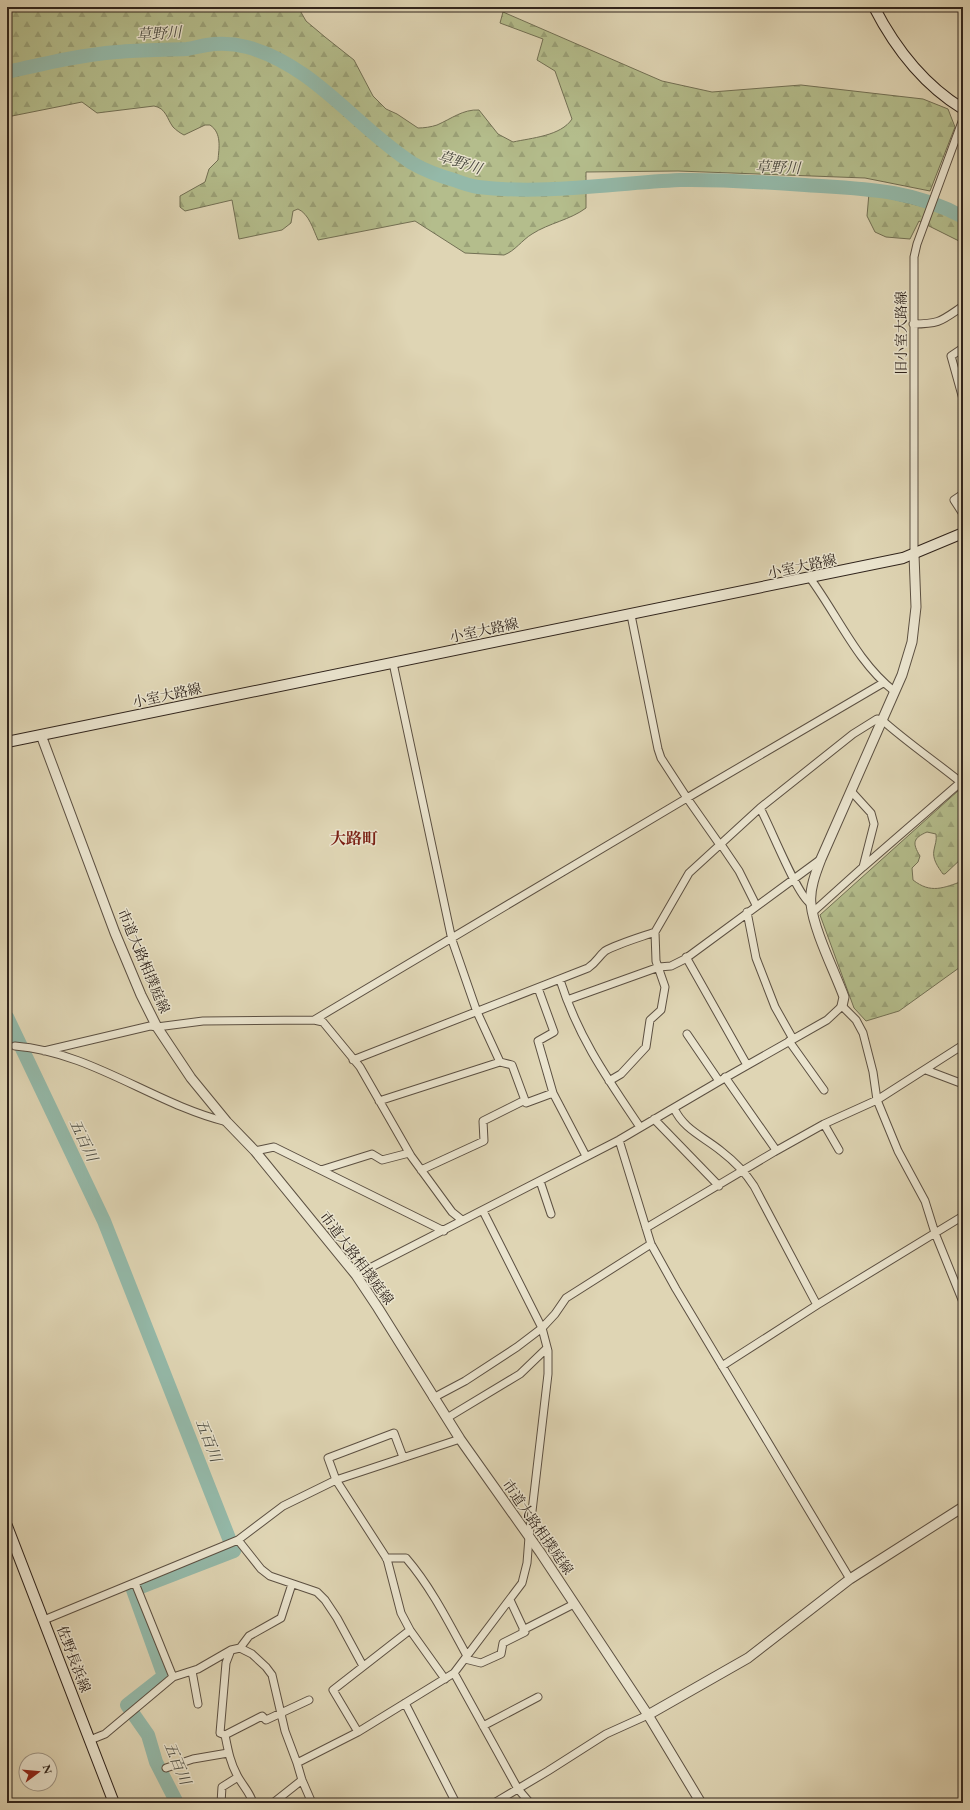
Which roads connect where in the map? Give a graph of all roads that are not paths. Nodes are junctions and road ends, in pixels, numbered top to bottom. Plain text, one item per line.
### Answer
1 (874, 7) edge
2 (963, 110) edge
3 (963, 120) edge
4 (963, 306) edge
5 (913, 324) junction
6 (963, 348) edge
7 (963, 398) edge
8 (963, 494) edge
9 (963, 514) edge
10 (963, 533) edge
11 (914, 555) junction
12 (810, 578) junction
13 (630, 615) junction
14 (393, 663) junction
15 (883, 683) junction
16 (894, 691) junction
17 (882, 720) junction
18 (41, 735) junction
19 (7, 742) edge
20 (962, 783) edge
21 (851, 791) junction
22 (687, 798) junction
23 (760, 808) junction
24 (720, 844) junction
25 (821, 859) junction
26 (863, 867) junction
27 (793, 878) junction
28 (756, 905) junction
29 (811, 907) junction
30 (747, 912) junction
31 (655, 932) junction
32 (452, 940) junction
33 (686, 957) junction
34 (659, 967) junction
35 (560, 980) junction
36 (538, 988) junction
37 (566, 1000) junction
38 (842, 1006) junction
39 (477, 1012) junction
40 (314, 1020) junction
41 (157, 1027) junction
42 (687, 1034) dead end
43 (791, 1040) junction
44 (963, 1045) edge
45 (15, 1046) dead end
46 (44, 1050) junction
47 (353, 1060) junction
48 (500, 1062) junction
49 (747, 1065) junction
50 (926, 1070) junction
51 (722, 1079) junction
52 (609, 1081) junction
53 (963, 1084) edge
54 (824, 1090) dead end
55 (553, 1093) junction
56 (525, 1100) junction
57 (877, 1100) junction
58 (379, 1101) junction
59 (674, 1108) junction
60 (654, 1119) junction
61 (227, 1122) junction
62 (824, 1124) junction
63 (640, 1127) junction
64 (619, 1140) junction
65 (776, 1150) junction
66 (839, 1150) dead end
67 (255, 1151) junction
68 (409, 1153) junction
69 (586, 1156) junction
70 (321, 1170) junction
71 (421, 1170) junction
72 (744, 1171) junction
73 (540, 1181) junction
74 (719, 1186) junction
75 (483, 1211) junction
76 (552, 1214) dead end
77 (963, 1216) edge
78 (462, 1220) junction
79 (646, 1228) junction
80 (444, 1231) junction
81 (936, 1233) junction
82 (651, 1244) junction
83 (356, 1276) junction
84 (963, 1302) edge
85 (817, 1305) junction
86 (542, 1328) junction
87 (548, 1348) junction
88 (722, 1366) junction
89 (433, 1398) junction
90 (447, 1418) junction
91 (460, 1439) junction
92 (402, 1457) junction
93 (336, 1480) junction
94 (963, 1507) edge
95 (7, 1526) edge
96 (529, 1537) junction
97 (237, 1540) junction
98 (386, 1558) junction
99 (850, 1579) junction
100 (135, 1583) junction
101 (292, 1584) junction
102 (510, 1600) junction
103 (574, 1604) junction
104 (44, 1620) junction
105 (410, 1630) junction
106 (523, 1630) junction
107 (240, 1648) junction
108 (231, 1650) junction
109 (466, 1658) junction
110 (363, 1666) junction
111 (192, 1671) junction
112 (454, 1674) junction
113 (173, 1677) junction
114 (445, 1679) junction
115 (538, 1697) dead end
116 (309, 1700) dead end
117 (405, 1703) junction
118 (198, 1704) dead end
119 (281, 1712) junction
120 (648, 1715) junction
121 (483, 1726) junction
122 (358, 1732) junction
123 (225, 1735) junction
124 (90, 1740) junction
125 (228, 1753) junction
126 (297, 1763) junction
127 (166, 1768) dead end
128 (238, 1777) junction
129 (302, 1780) junction
130 (518, 1789) junction
131 (114, 1803) edge
132 (221, 1803) edge
133 (253, 1803) edge
134 (273, 1803) edge
135 (312, 1803) edge
136 (456, 1803) edge
137 (494, 1803) edge
138 (530, 1803) edge
139 (701, 1803) edge

1 - 2 main road
3 - 5 street, 旧小室大路線
4 - 5 street
5 - 11 street, 旧小室大路線
6 - 7 street
8 - 9 street
10 - 11 main road, 小室大路線
11 - 12 main road, 小室大路線
11 - 16 street
12 - 13 main road, 小室大路線
12 - 15 street
13 - 14 main road, 小室大路線
13 - 22 street
14 - 18 main road, 小室大路線
14 - 32 street
15 - 16 street
15 - 22 street
16 - 17 street
17 - 20 street
17 - 21 street
17 - 23 street
18 - 19 main road, 小室大路線
18 - 41 street, 市道大路相撲庭線
20 - 26 street
21 - 25 street
21 - 26 street
22 - 24 street
22 - 32 street
23 - 24 street
23 - 27 street
24 - 28 street
24 - 31 street
25 - 27 street
25 - 29 street
26 - 29 street
27 - 28 street
27 - 29 street
28 - 30 street
29 - 38 street
30 - 33 street
30 - 43 street
31 - 34 street
31 - 35 street
32 - 39 street
32 - 40 street
33 - 34 street
33 - 49 street
34 - 37 street
34 - 52 street
35 - 36 street
35 - 37 street
36 - 39 street
36 - 55 street
37 - 52 street
38 - 43 street
38 - 57 street
39 - 47 street
39 - 48 street
40 - 41 street
40 - 47 street
41 - 46 street
41 - 61 street, 市道大路相撲庭線
42 - 51 street
43 - 49 street
43 - 54 street
44 - 50 street
45 - 46 street
46 - 61 street
47 - 58 street
48 - 56 street
48 - 58 street
49 - 51 street
50 - 53 street
50 - 57 street
51 - 59 street
51 - 65 street
52 - 63 street
55 - 56 street
55 - 69 street
56 - 71 street
57 - 62 street
57 - 81 street
58 - 68 street
59 - 60 street
59 - 72 street
60 - 63 street
60 - 74 street
61 - 67 street, 市道大路相撲庭線
62 - 65 street
62 - 66 street
63 - 64 street
64 - 69 street
64 - 79 street
65 - 72 street
67 - 70 street
67 - 83 street, 市道大路相撲庭線
68 - 70 street
68 - 71 street
69 - 73 street
70 - 80 street
71 - 78 street
72 - 74 street
72 - 85 street
73 - 75 street
73 - 76 street
74 - 79 street
75 - 78 street
75 - 86 street
77 - 81 street
78 - 80 street
79 - 82 street
80 - 83 street
81 - 84 street
81 - 85 street
82 - 86 street
82 - 88 street
83 - 89 street, 市道大路相撲庭線
85 - 88 street
86 - 87 street
86 - 89 street
87 - 90 street
87 - 96 street
88 - 99 street
89 - 90 street, 市道大路相撲庭線
90 - 91 street, 市道大路相撲庭線
91 - 92 street
91 - 96 street, 市道大路相撲庭線
92 - 93 street
92 - 93 street
93 - 97 street
93 - 98 street
94 - 99 street
95 - 104 main road, 佐野長浜線
96 - 102 street
96 - 103 street, 市道大路相撲庭線
97 - 100 street
97 - 101 street
98 - 105 street
98 - 109 street
99 - 120 street
100 - 104 street
100 - 113 street
101 - 107 street
101 - 110 street
102 - 106 street
102 - 109 street
103 - 106 street
103 - 120 street, 市道大路相撲庭線
104 - 124 main road, 佐野長浜線
105 - 110 street
105 - 114 street
106 - 109 street
107 - 108 street
107 - 119 street
108 - 111 street
108 - 123 street
109 - 112 street
110 - 122 street
111 - 113 street
111 - 118 street
112 - 114 street
112 - 121 street
113 - 124 street
114 - 117 street
115 - 121 street
116 - 119 street
117 - 122 street
117 - 136 street
119 - 123 street
119 - 126 street
120 - 130 street
120 - 139 street, 市道大路相撲庭線
121 - 130 street
122 - 126 street
123 - 125 street
124 - 131 main road, 佐野長浜線
125 - 127 street
125 - 128 street
126 - 129 street
128 - 132 street
128 - 133 street
129 - 134 street
129 - 135 street
130 - 137 street
130 - 138 street

